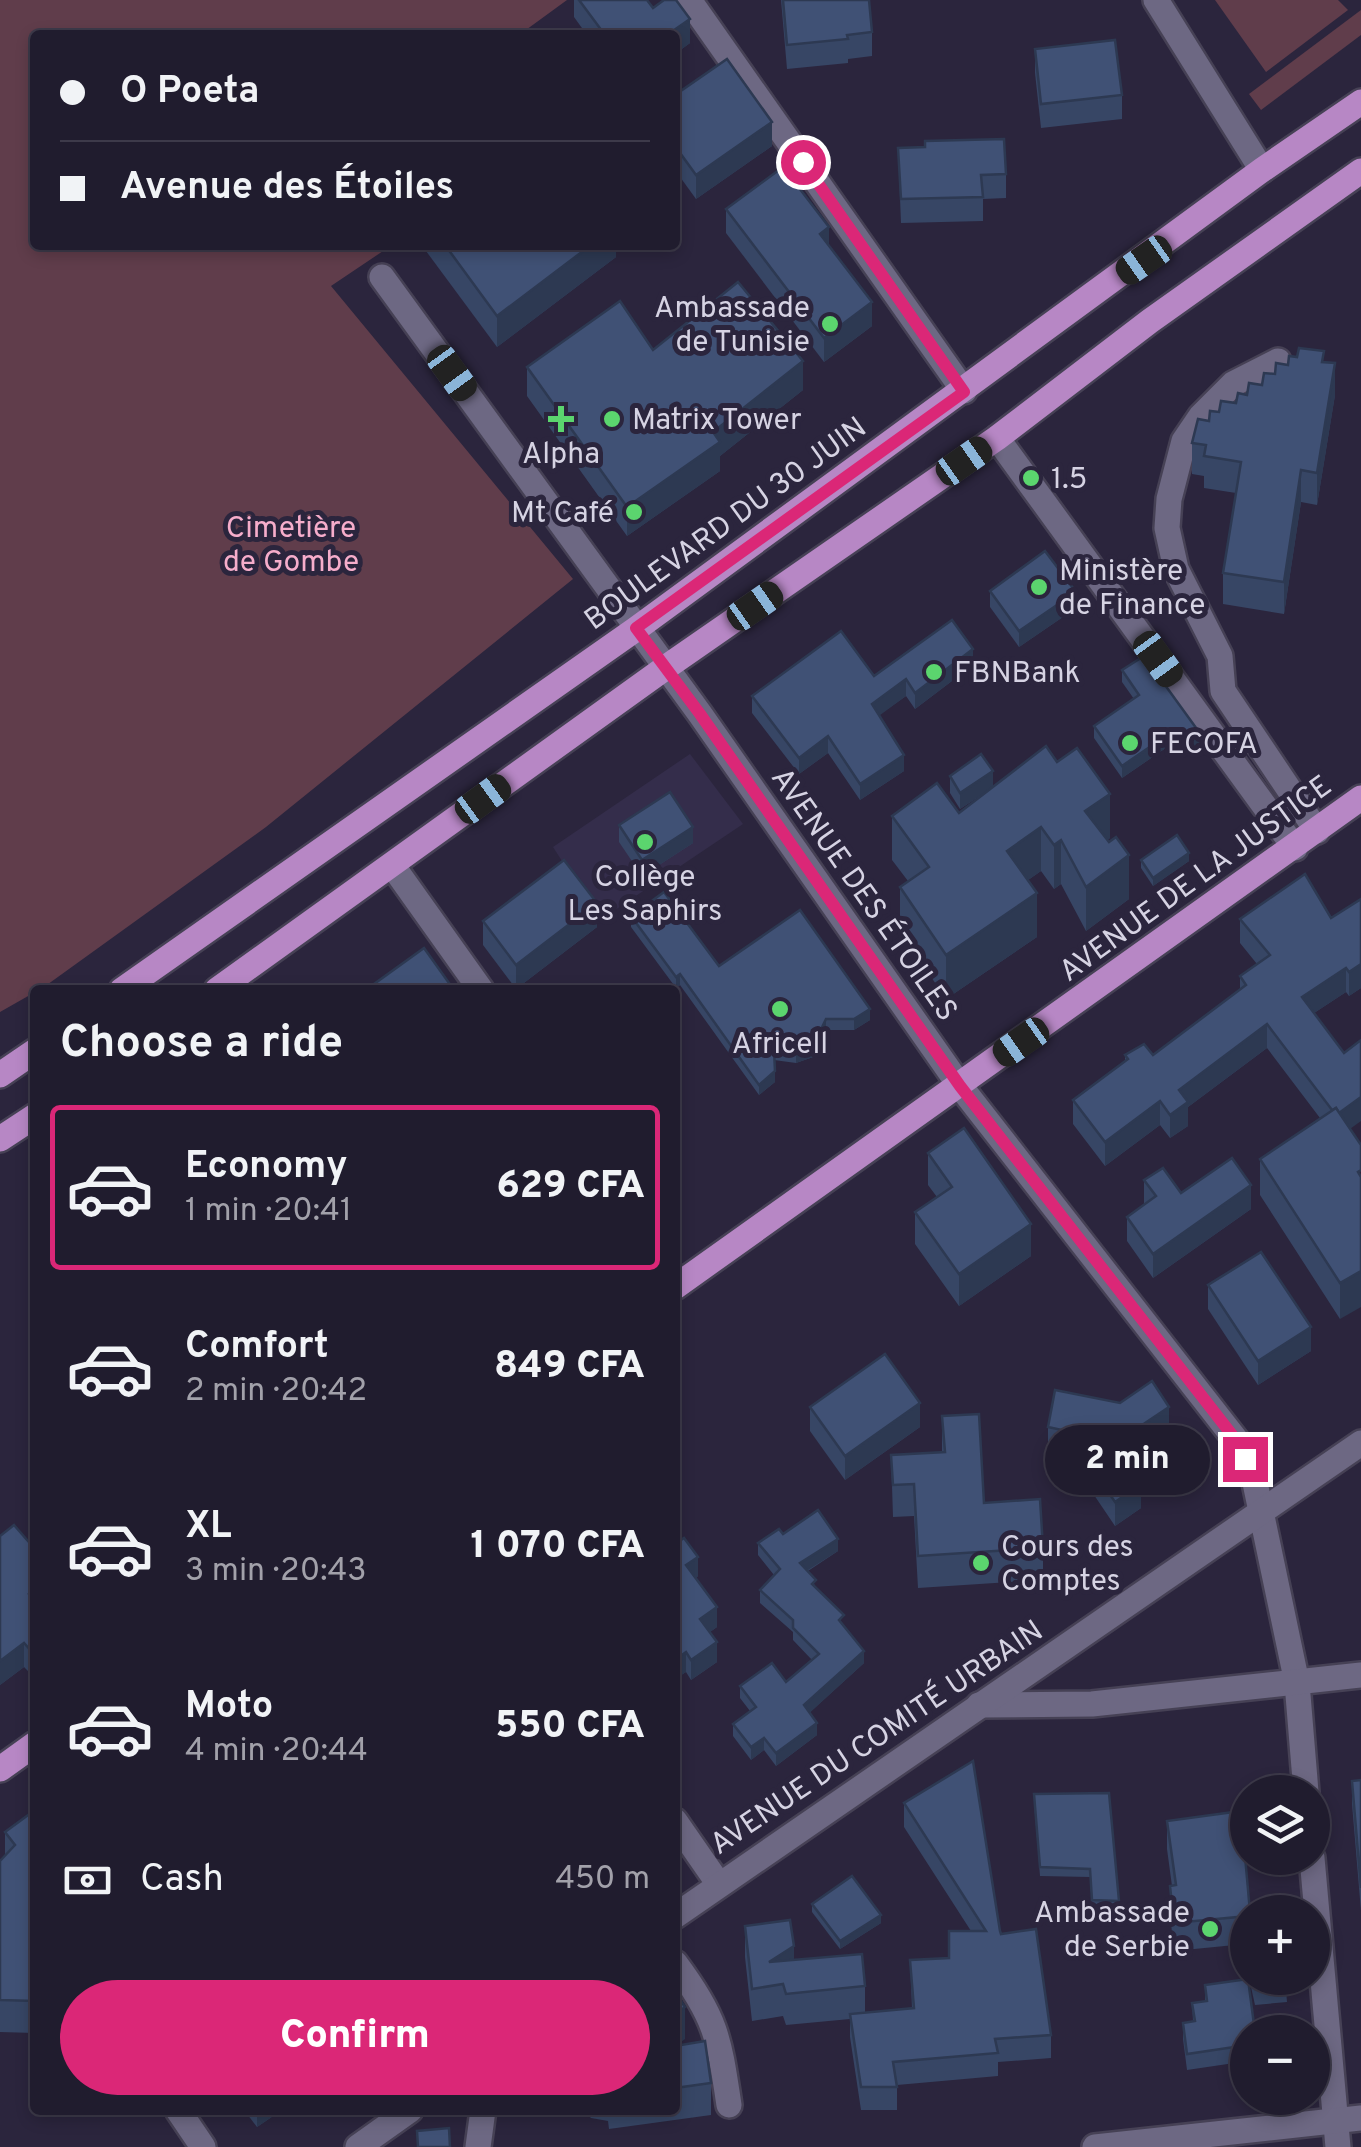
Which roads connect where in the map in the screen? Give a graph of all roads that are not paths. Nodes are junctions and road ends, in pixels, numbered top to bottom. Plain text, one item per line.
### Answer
1 (689, 0) edge
2 (1156, 0) edge
3 (1361, 102) edge
4 (1361, 110) edge
5 (1361, 168) edge
6 (1262, 170) junction
7 (382, 277) dead end
8 (1113, 281) junction
9 (1278, 361) edge
10 (964, 392) junction
11 (998, 438) junction
12 (636, 628) junction
13 (665, 668) junction
14 (1361, 798) edge
15 (1317, 832) junction
16 (1295, 848) junction
17 (392, 865) junction
18 (129, 985) edge
19 (224, 985) edge
20 (476, 985) edge
21 (30, 1055) edge
22 (0, 1076) edge
23 (960, 1086) junction
24 (30, 1119) edge
25 (0, 1138) edge
26 (680, 1283) edge
27 (1361, 1443) edge
28 (1260, 1515) junction
29 (1361, 1674) edge
30 (1297, 1683) junction
31 (980, 1705) junction
32 (30, 1748) edge
33 (0, 1769) edge
34 (1305, 1775) edge
35 (680, 1828) edge
36 (1314, 1875) edge
37 (718, 1883) junction
38 (680, 1912) edge
39 (680, 1971) edge
40 (729, 2106) dead end
41 (181, 2115) edge
42 (407, 2115) edge
43 (482, 2115) edge
44 (1348, 2119) edge
45 (393, 2137) edge
46 (203, 2147) edge
47 (358, 2147) edge
48 (478, 2147) edge
49 (1094, 2147) edge
50 (1338, 2147) edge

1 - 10 street
2 - 6 street
3 - 6 main road, BOULEVARD DU 30 JUIN
4 - 8 main road
5 - 11 main road
6 - 8 main road, BOULEVARD DU 30 JUIN
7 - 12 street, AVENUE DES ÉTOILES
8 - 10 main road, BOULEVARD DU 30 JUIN
9 - 15 street
10 - 12 main road, BOULEVARD DU 30 JUIN
11 - 13 main road
11 - 16 street
12 - 13 street, AVENUE DES ÉTOILES
12 - 18 main road, BOULEVARD DU 30 JUIN
13 - 17 main road
13 - 23 street, AVENUE DES ÉTOILES
14 - 15 main road, AVENUE DE LA JUSTICE
15 - 16 main road, AVENUE DE LA JUSTICE
16 - 23 main road, AVENUE DE LA JUSTICE
17 - 19 main road
17 - 20 street
21 - 22 main road
23 - 26 main road, AVENUE DE LA JUSTICE
23 - 28 street, AVENUE DES ÉTOILES
24 - 25 main road
27 - 28 street, AVENUE DU COMITÉ URBAIN
28 - 30 street, AVENUE DES ÉTOILES
28 - 31 street, AVENUE DU COMITÉ URBAIN
29 - 30 street
30 - 31 street
30 - 34 street, AVENUE DES ÉTOILES
31 - 37 street, AVENUE DU COMITÉ URBAIN
32 - 33 main road
35 - 37 street
36 - 44 street
37 - 38 street, AVENUE DU COMITÉ URBAIN
39 - 40 street
41 - 46 street
42 - 45 street
43 - 48 street
44 - 49 street
44 - 50 street
45 - 47 street

